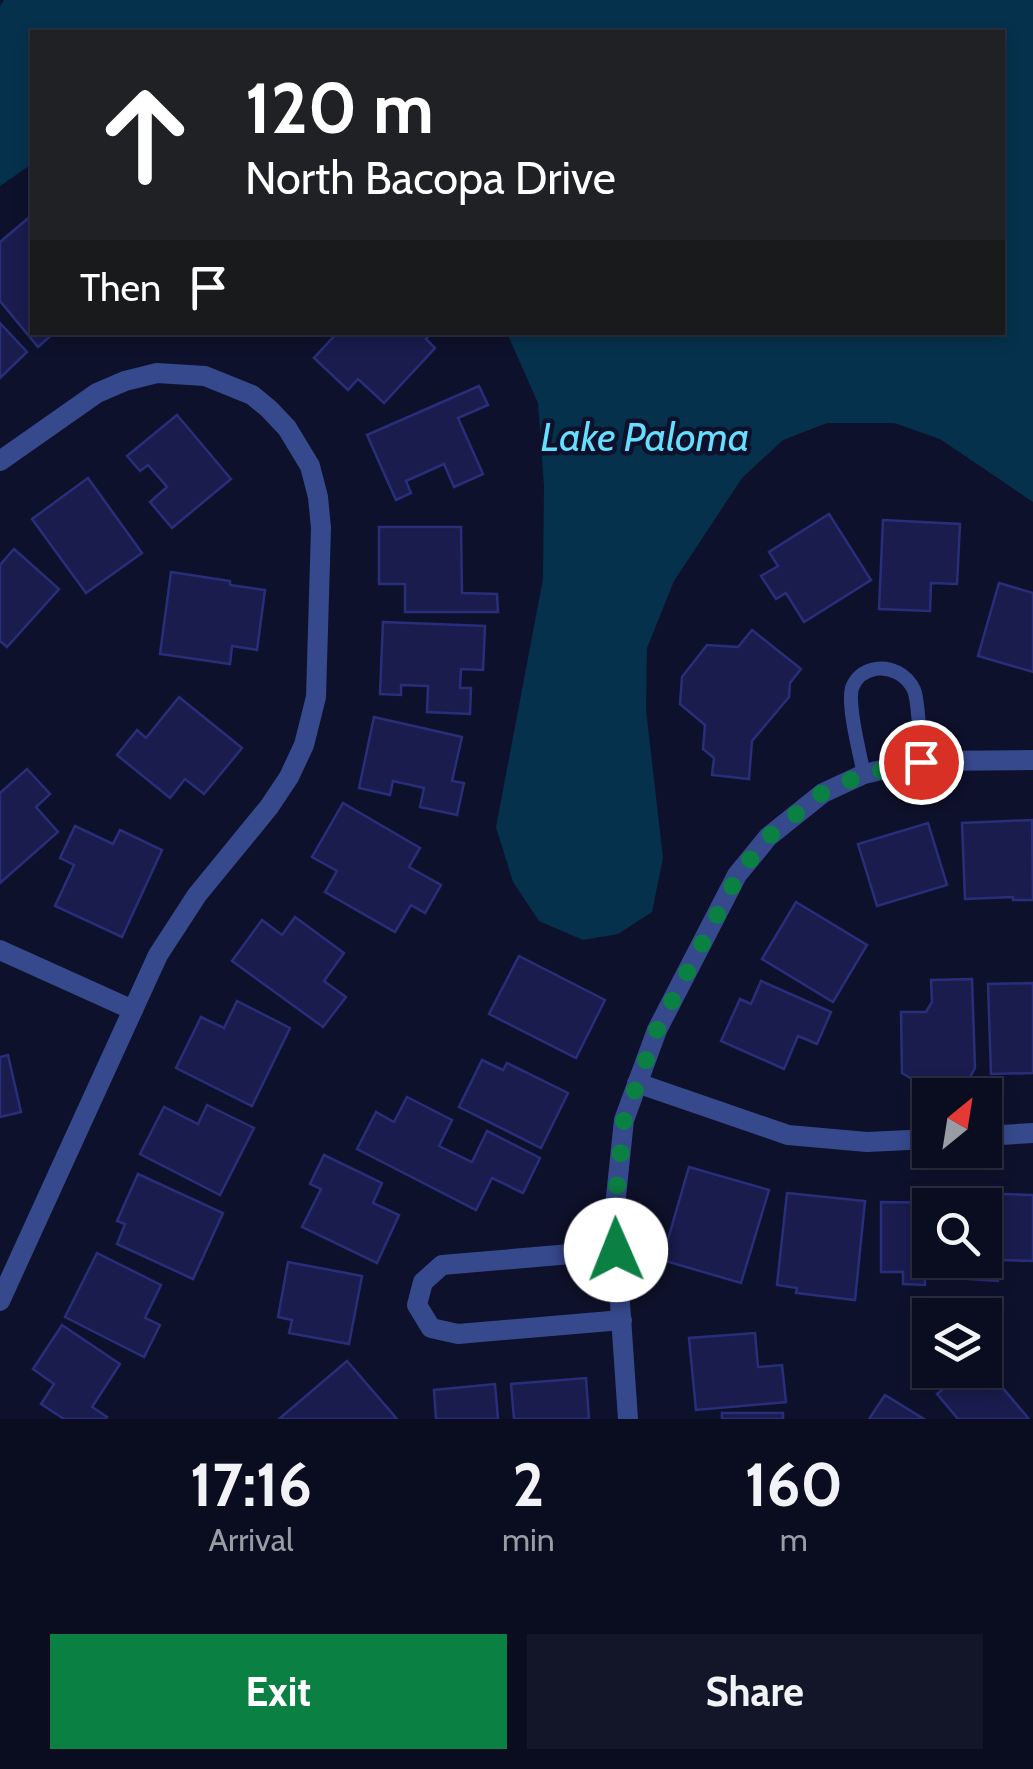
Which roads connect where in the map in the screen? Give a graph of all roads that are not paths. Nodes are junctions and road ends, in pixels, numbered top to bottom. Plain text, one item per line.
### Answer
1 (0, 461) edge
2 (1033, 760) edge
3 (921, 762) junction
4 (864, 774) junction
5 (0, 950) edge
6 (133, 1010) junction
7 (637, 1083) junction
8 (1033, 1133) edge
9 (1002, 1135) edge
10 (912, 1140) edge
11 (616, 1250) junction
12 (0, 1301) edge
13 (622, 1320) junction
14 (628, 1419) edge

1 - 6 street
2 - 3 street
3 - 4 street
3 - 4 lane
4 - 7 street
5 - 6 street
6 - 12 street
7 - 10 street
7 - 11 street
8 - 9 street
11 - 13 street
11 - 13 street
13 - 14 street

